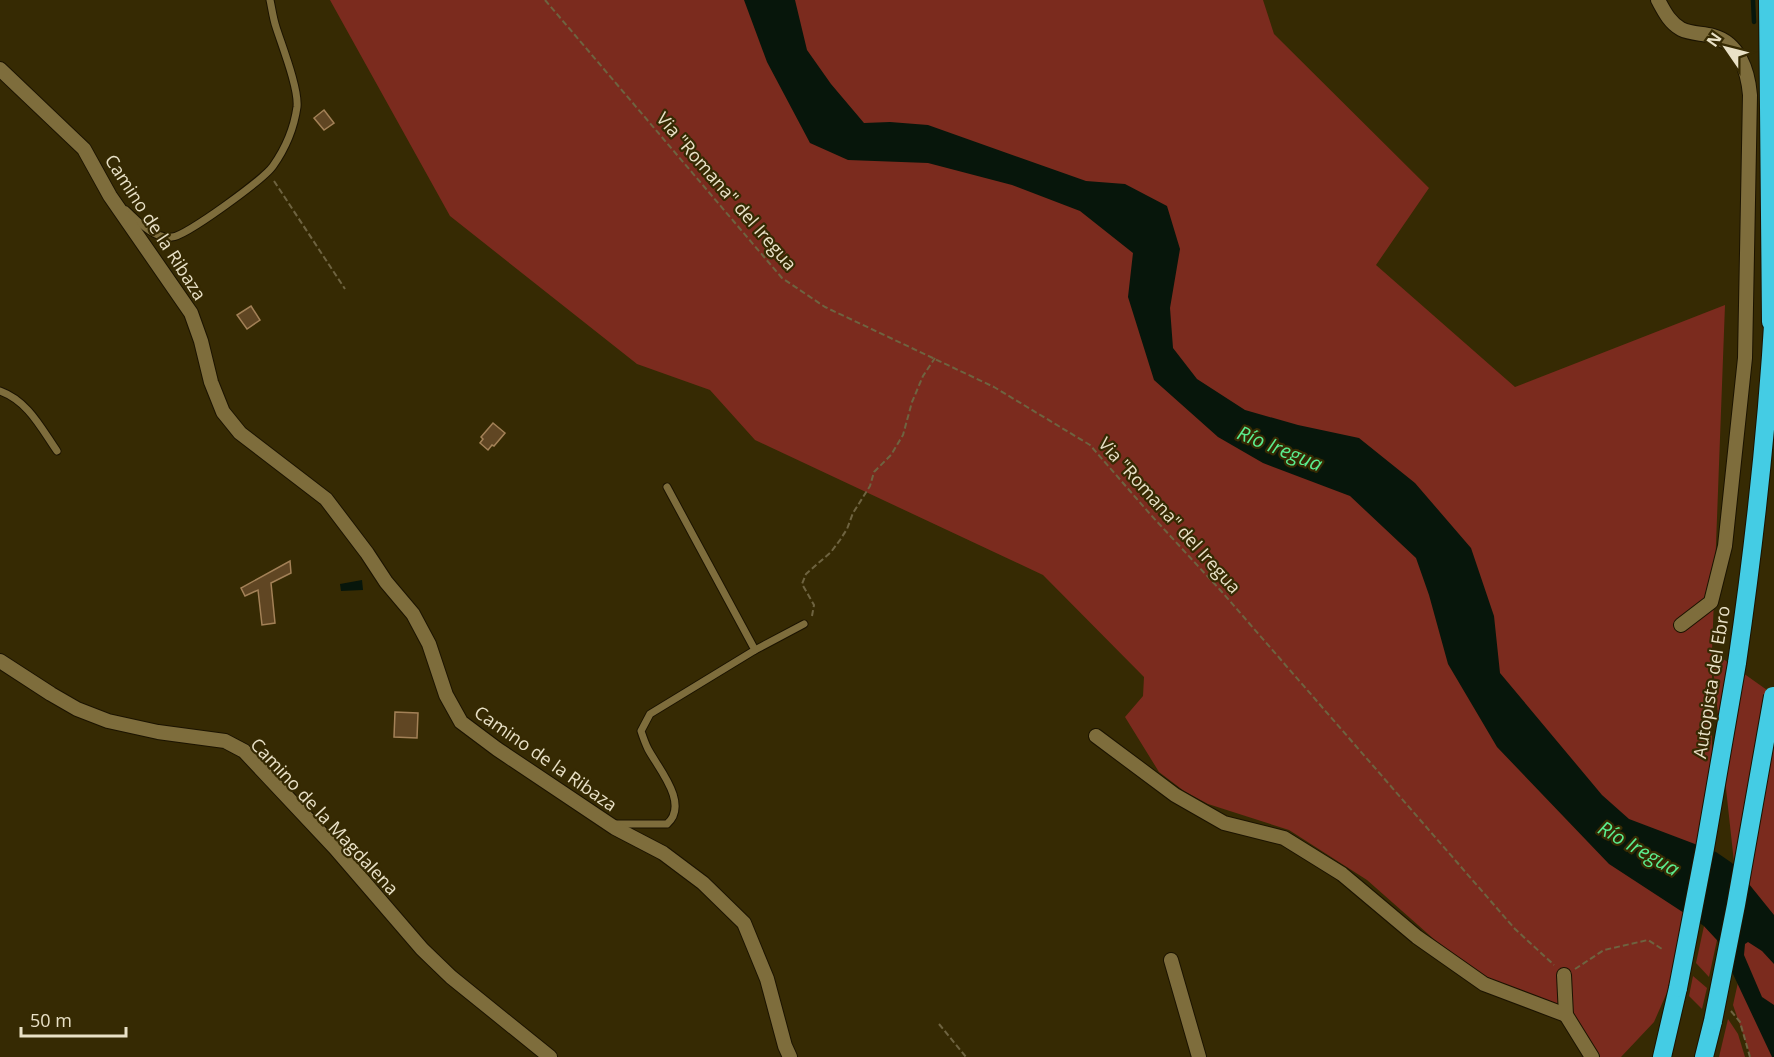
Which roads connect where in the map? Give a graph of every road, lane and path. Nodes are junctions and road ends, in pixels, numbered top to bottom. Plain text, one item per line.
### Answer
1 (270, 0) edge
2 (545, 0) edge
3 (1658, 0) edge
4 (1767, 0) edge
5 (0, 69) edge
6 (268, 172) junction
7 (110, 196) junction
8 (345, 290) dead end
9 (1774, 310) edge
10 (1772, 353) junction
11 (935, 358) junction
12 (0, 391) edge
13 (57, 451) dead end
14 (667, 487) dead end
15 (804, 624) joint
16 (1681, 625) dead end
17 (755, 650) junction
18 (0, 661) edge
19 (1774, 691) edge
20 (1773, 696) edge
21 (1096, 736) dead end
22 (609, 824) junction
23 (1662, 949) dead end
24 (1171, 960) dead end
25 (1564, 975) junction
26 (1730, 1009) dead end
27 (1566, 1015) junction
28 (939, 1024) dead end
29 (550, 1057) edge
30 (790, 1057) edge
31 (966, 1057) edge
32 (1199, 1057) edge
33 (1592, 1057) edge
34 (1662, 1057) edge
35 (1704, 1057) edge
36 (1750, 1057) edge

1 - 6 lane
2 - 11 path, Via "Romana" del Iregua
3 - 16 street
4 - 10 highway
5 - 7 street, Camino de la Ribaza
6 - 7 lane
6 - 8 path
7 - 22 street, Camino de la Ribaza
9 - 10 highway, Autopista del Ebro
10 - 34 highway, Autopista del Ebro, bridge
11 - 15 path
11 - 25 path, Via "Romana" del Iregua
12 - 13 lane
14 - 17 lane
15 - 17 lane
17 - 22 lane
18 - 29 street, Camino de la Magdalena
19 - 20 highway
20 - 35 highway, bridge
21 - 27 street
22 - 30 street, Camino de la Ribaza
23 - 25 path
24 - 32 street
25 - 27 street
26 - 36 path
27 - 33 street
28 - 31 path

